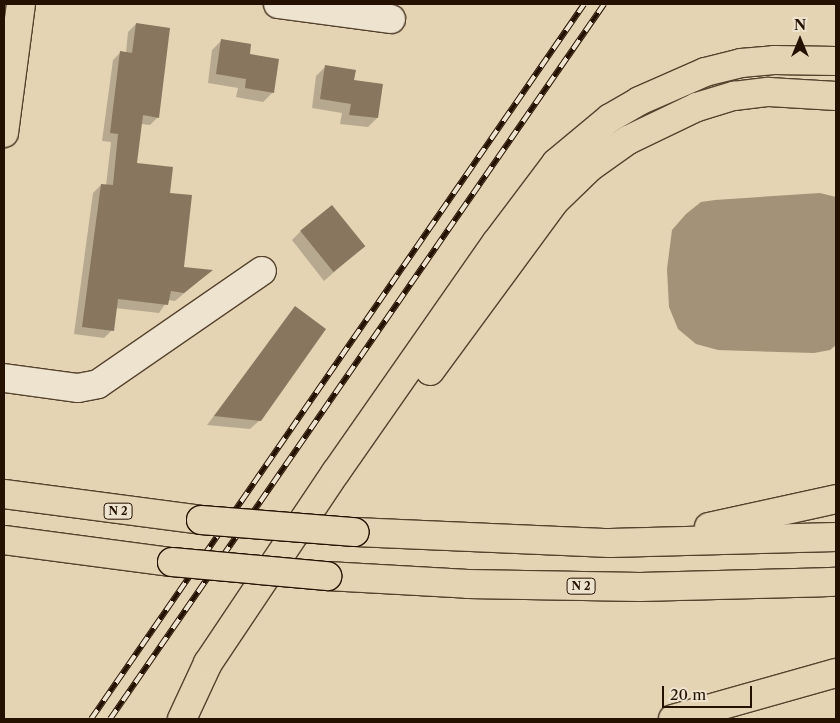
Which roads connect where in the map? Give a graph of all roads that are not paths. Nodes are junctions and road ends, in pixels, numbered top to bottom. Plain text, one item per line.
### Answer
1 (21, 4) edge
2 (278, 4) edge
3 (391, 19) dead end
4 (836, 61) edge
5 (836, 96) edge
6 (4, 133) edge
7 (262, 271) dead end
8 (4, 378) edge
9 (4, 494) edge
10 (836, 499) edge
11 (836, 537) edge
12 (16, 542) edge
13 (610, 543) junction
14 (836, 582) edge
15 (836, 673) edge
16 (182, 719) edge
17 (197, 719) edge
18 (673, 719) edge

1 - 6 main road
2 - 3 street
4 - 16 main road
5 - 17 main road
7 - 8 street
9 - 13 main road, N 2, bridge
10 - 13 main road
11 - 13 main road, N 2
12 - 14 main road, N 2, bridge
15 - 18 main road

